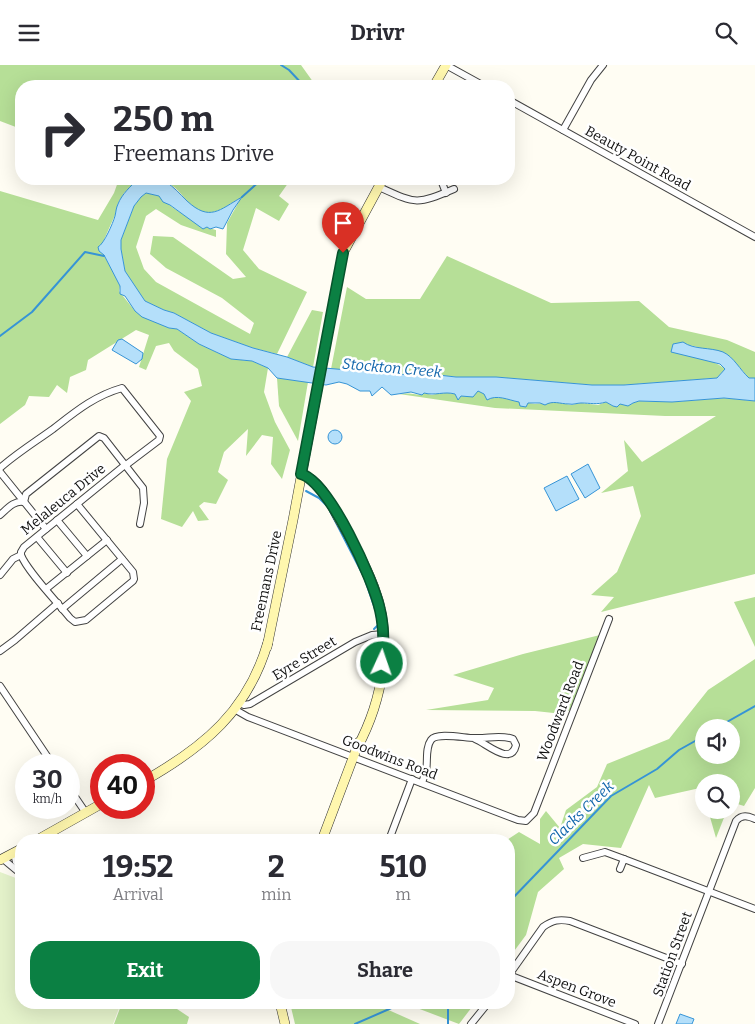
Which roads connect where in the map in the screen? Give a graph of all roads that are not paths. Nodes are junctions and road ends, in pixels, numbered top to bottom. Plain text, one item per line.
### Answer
1 (446, 65) edge
2 (603, 65) edge
3 (437, 80) edge
4 (473, 80) edge
5 (515, 103) edge
6 (563, 130) junction
7 (380, 185) edge
8 (384, 185) edge
9 (443, 185) edge
10 (454, 189) dead end
11 (446, 193) junction
12 (755, 237) edge
13 (126, 465) junction
14 (0, 468) edge
15 (0, 472) edge
16 (301, 474) junction
17 (24, 502) junction
18 (77, 504) junction
19 (0, 515) edge
20 (57, 520) junction
21 (140, 524) dead end
22 (46, 529) junction
23 (37, 537) junction
24 (107, 540) junction
25 (22, 555) junction
26 (87, 556) junction
27 (122, 559) junction
28 (67, 573) junction
29 (0, 575) edge
30 (46, 589) junction
31 (60, 606) junction
32 (609, 619) dead end
33 (383, 634) junction
34 (0, 651) edge
35 (0, 686) edge
36 (237, 706) junction
37 (475, 739) junction
38 (46, 754) edge
39 (354, 757) junction
40 (155, 774) edge
41 (412, 779) junction
42 (422, 783) junction
43 (80, 804) edge
44 (90, 811) edge
45 (86, 813) junction
46 (534, 813) joint
47 (755, 819) edge
48 (48, 834) edge
49 (324, 834) edge
50 (391, 834) edge
51 (15, 852) edge
52 (583, 858) dead end
53 (624, 859) junction
54 (1, 860) edge
55 (620, 869) dead end
56 (15, 870) edge
57 (709, 891) junction
58 (755, 909) edge
59 (682, 964) junction
60 (515, 967) edge
61 (515, 977) edge
62 (281, 1009) edge
63 (483, 1009) edge
64 (285, 1024) edge
65 (472, 1024) edge
66 (635, 1024) edge
67 (658, 1024) edge

1 - 3 main road
1 - 4 street
2 - 6 street
5 - 6 street, Beauty Point Road
6 - 12 street, Beauty Point Road
7 - 16 main road, Freemans Drive
8 - 11 street
9 - 11 street
10 - 11 street
13 - 14 street, Melaleuca Drive
13 - 17 street
13 - 18 street, Melaleuca Drive
13 - 21 street
15 - 17 street
16 - 33 main road
16 - 36 main road, Freemans Drive
17 - 19 street
17 - 22 street
18 - 20 street, Melaleuca Drive
18 - 24 street
20 - 22 street, Melaleuca Drive
20 - 26 street
22 - 23 street, Melaleuca Drive
23 - 25 street, Melaleuca Drive
23 - 28 street
24 - 26 street
24 - 27 street
25 - 29 street, Melaleuca Drive
25 - 30 street
26 - 28 street
27 - 31 street
27 - 31 street
28 - 30 street
30 - 31 street
31 - 34 street
32 - 46 street, Woodward Road
33 - 36 street, Eyre Street
33 - 39 main road
35 - 38 street
36 - 39 street, Goodwins Road
36 - 40 main road, Freemans Drive
37 - 37 street
37 - 42 street
39 - 41 street, Goodwins Road
39 - 49 main road
41 - 42 street, Goodwins Road
41 - 50 street
42 - 46 street, Goodwins Road
43 - 45 street
44 - 45 main road
45 - 48 main road
47 - 57 street, Station Street
51 - 54 main road
52 - 53 street
53 - 55 street
53 - 57 street
54 - 56 street
57 - 58 street
57 - 59 street, Station Street
59 - 60 street
59 - 67 street, Station Street
61 - 66 street, Aspen Grove
62 - 64 main road
63 - 65 street

